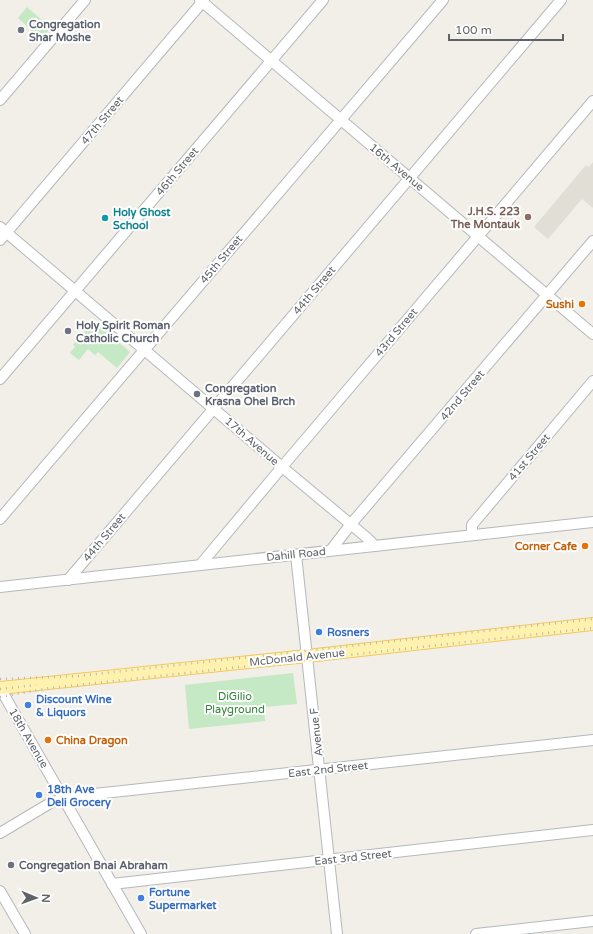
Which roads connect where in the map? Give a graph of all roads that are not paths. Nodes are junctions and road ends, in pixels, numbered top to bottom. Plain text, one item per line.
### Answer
1 (86, 0) edge
2 (323, 0) edge
3 (443, 0) edge
4 (561, 0) edge
5 (202, 1) edge
6 (272, 60) junction
7 (0, 100) edge
8 (593, 101) edge
9 (341, 119) junction
10 (409, 178) junction
11 (2, 233) edge
12 (478, 236) junction
13 (593, 241) edge
14 (75, 291) junction
15 (547, 295) junction
16 (593, 334) edge
17 (144, 350) junction
18 (0, 379) edge
19 (593, 381) edge
20 (214, 408) junction
21 (282, 467) junction
22 (0, 519) edge
23 (593, 522) edge
24 (351, 524) junction
25 (472, 535) junction
26 (376, 546) junction
27 (331, 550) junction
28 (296, 555) junction
29 (201, 564) junction
30 (68, 580) junction
31 (0, 587) edge
32 (593, 624) edge
33 (307, 656) junction
34 (0, 688) edge
35 (593, 740) edge
36 (319, 770) junction
37 (64, 799) junction
38 (593, 830) edge
39 (0, 833) edge
40 (328, 859) junction
41 (112, 884) junction
42 (0, 891) edge
43 (593, 921) edge
44 (25, 934) edge
45 (141, 934) edge
46 (337, 934) edge
47 (476, 934) edge

1 - 7 street
2 - 6 street, 46th Street
3 - 9 street, 45th Street
4 - 10 street, 44th Street
5 - 6 street, 16th Avenue
5 - 11 street, 47th Street
6 - 9 street, 16th Avenue
6 - 14 street, 46th Street
8 - 12 street, 43rd Street
9 - 10 street, 16th Avenue
9 - 17 street, 45th Street
10 - 12 street, 16th Avenue
10 - 20 street, 44th Street
11 - 14 street, 17th Avenue
12 - 15 street, 16th Avenue
12 - 21 street, 43rd Street
13 - 15 street, 42nd Street
14 - 17 street, 17th Avenue
14 - 18 street, 46th Street
15 - 16 street, 16th Avenue
15 - 24 street, 42nd Street
17 - 20 street, 17th Avenue
17 - 22 street, 45th Street
19 - 25 street, 41st Street
20 - 21 street, 17th Avenue
20 - 30 street, 44th Street
21 - 24 street, 17th Avenue
21 - 29 street, 43rd Street
23 - 25 street, Dahill Road
24 - 26 street, 17th Avenue
24 - 27 street, 42nd Street
25 - 26 street, Dahill Road
26 - 27 street, Dahill Road
27 - 28 street, Dahill Road
28 - 29 street, Dahill Road
28 - 33 street, Avenue F
29 - 30 street, Dahill Road
30 - 31 street, Dahill Road
32 - 33 main road, McDonald Avenue
33 - 34 main road, McDonald Avenue
33 - 36 street, Avenue F
34 - 37 street, 18th Avenue
35 - 36 street, East 2nd Street
36 - 37 street, East 2nd Street
36 - 40 street, Avenue F
37 - 39 street, East 2nd Street
37 - 41 street, 18th Avenue
38 - 40 street, East 3rd Street
40 - 41 street, East 3rd Street
40 - 46 street, Avenue F
41 - 45 street, 18th Avenue
42 - 44 street
43 - 47 street

